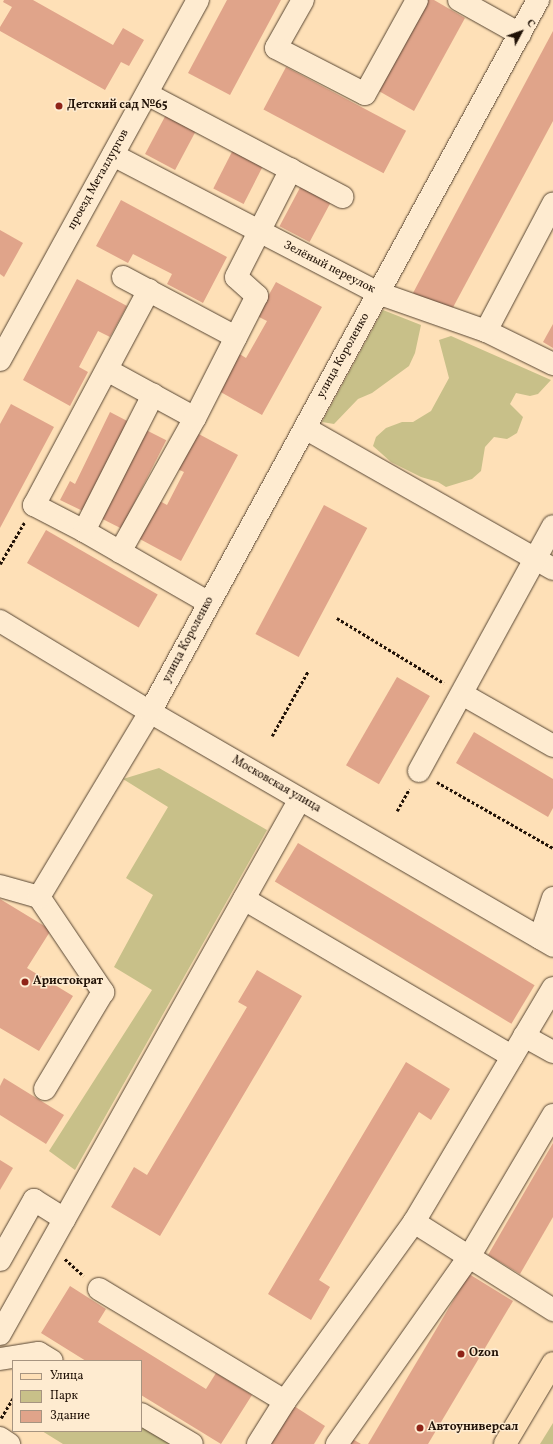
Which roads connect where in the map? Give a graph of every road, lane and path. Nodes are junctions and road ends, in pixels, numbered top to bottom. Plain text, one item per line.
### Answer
1 (198, 0) edge
2 (303, 0) edge
3 (417, 0) edge
4 (459, 0) edge
5 (538, 0) edge
6 (520, 34) junction
7 (147, 94) junction
8 (113, 155) junction
9 (291, 170) junction
10 (342, 197) dead end
11 (553, 204) edge
12 (260, 232) junction
13 (123, 276) dead end
14 (149, 290) junction
15 (378, 293) junction
16 (486, 331) junction
17 (236, 337) junction
18 (0, 360) edge
19 (553, 364) edge
20 (107, 370) junction
21 (153, 395) junction
22 (194, 418) junction
23 (305, 428) junction
24 (34, 506) junction
25 (553, 526) edge
26 (84, 531) junction
27 (120, 552) junction
28 (0, 564) edge
29 (544, 564) edge
30 (210, 603) junction
31 (337, 618) dead end
32 (0, 621) edge
33 (308, 671) dead end
34 (462, 694) junction
35 (150, 712) junction
36 (272, 736) dead end
37 (553, 746) edge
38 (419, 771) junction
39 (300, 799) junction
40 (397, 811) dead end
41 (553, 848) edge
42 (0, 886) edge
43 (39, 898) junction
44 (553, 898) edge
45 (244, 899) junction
46 (546, 942) edge
47 (553, 988) edge
48 (524, 1036) junction
49 (553, 1052) edge
50 (512, 1056) junction
51 (45, 1089) dead end
52 (553, 1115) edge
53 (65, 1219) junction
54 (414, 1222) junction
55 (49, 1246) junction
56 (469, 1257) junction
57 (0, 1260) edge
58 (99, 1289) joint
59 (553, 1310) edge
60 (0, 1334) edge
61 (0, 1360) edge
62 (50, 1360) edge
63 (553, 1363) edge
64 (12, 1400) edge
65 (285, 1401) junction
66 (142, 1415) edge
67 (0, 1420) edge
68 (0, 1438) edge
69 (9, 1444) edge
70 (192, 1444) edge
71 (258, 1444) edge
72 (337, 1444) edge
73 (505, 1444) edge

1 - 7 street, проезд Металлургов
2 - 3 street
4 - 6 street
5 - 6 street, улица Короленко
6 - 15 street, улица Короленко
7 - 8 street, проезд Металлургов
7 - 9 street
8 - 12 street, Зелёный переулок
8 - 18 street, проезд Металлургов
9 - 10 street
9 - 12 street
11 - 16 street
12 - 15 street, Зелёный переулок
12 - 17 street
13 - 14 street
14 - 17 street
14 - 20 street
15 - 16 street, Зелёный переулок
15 - 23 street, улица Короленко
16 - 19 street, Зелёный переулок
17 - 22 street
20 - 21 street
20 - 24 street
21 - 22 street
21 - 26 street
22 - 27 street
23 - 29 street
23 - 30 street, улица Короленко
24 - 26 street
24 - 28 path
25 - 29 street
26 - 27 street
27 - 30 street
29 - 34 street
30 - 35 street, улица Короленко
31 - 34 path
32 - 35 street, Московская улица
33 - 36 path
34 - 37 street
34 - 38 street
35 - 39 street, Московская улица
35 - 43 street, улица Короленко
38 - 40 path
38 - 41 path
39 - 45 street
39 - 46 street, Московская улица
42 - 43 street
43 - 51 street
44 - 46 street
45 - 50 street
45 - 53 street
47 - 48 street
48 - 49 street
48 - 50 street
50 - 54 street
52 - 56 street
53 - 55 street
53 - 57 street
54 - 56 street
54 - 65 street
55 - 58 path
55 - 60 street
56 - 59 street
56 - 72 street
58 - 65 street
61 - 62 street
63 - 73 main road
64 - 67 path
65 - 71 street
66 - 70 street
68 - 69 street

